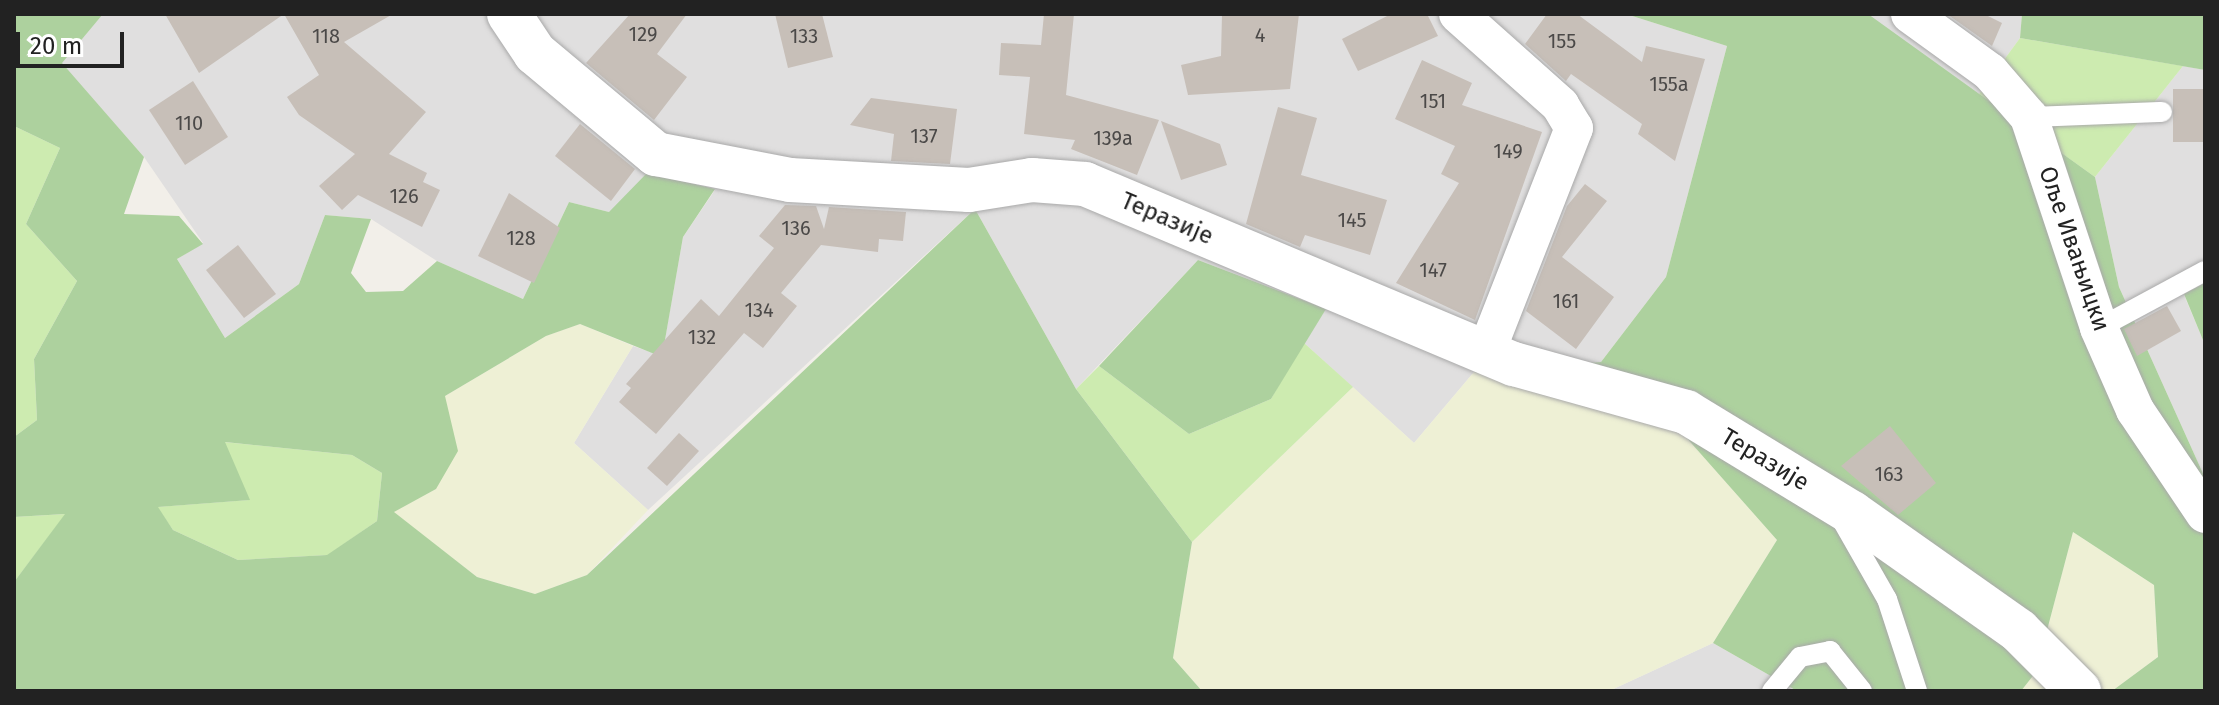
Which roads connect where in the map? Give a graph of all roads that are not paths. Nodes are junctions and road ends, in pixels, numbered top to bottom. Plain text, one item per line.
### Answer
1 (509, 14) edge
2 (1458, 14) edge
3 (1910, 14) edge
4 (2162, 112) dead end
5 (2029, 117) junction
6 (2205, 271) edge
7 (2099, 328) junction
8 (1486, 352) junction
9 (1832, 501) junction
10 (2205, 514) edge
11 (1772, 691) edge
12 (1862, 691) edge
13 (1917, 691) edge
14 (2079, 691) edge

1 - 8 street, Теразије
2 - 8 street
3 - 5 street, Оље Ивањицки
4 - 5 lane
5 - 7 street, Оље Ивањицки
6 - 7 lane
7 - 10 street, Оље Ивањицки
8 - 9 street, Теразије
9 - 13 lane, Теразије
9 - 14 street, Теразије
11 - 12 lane

